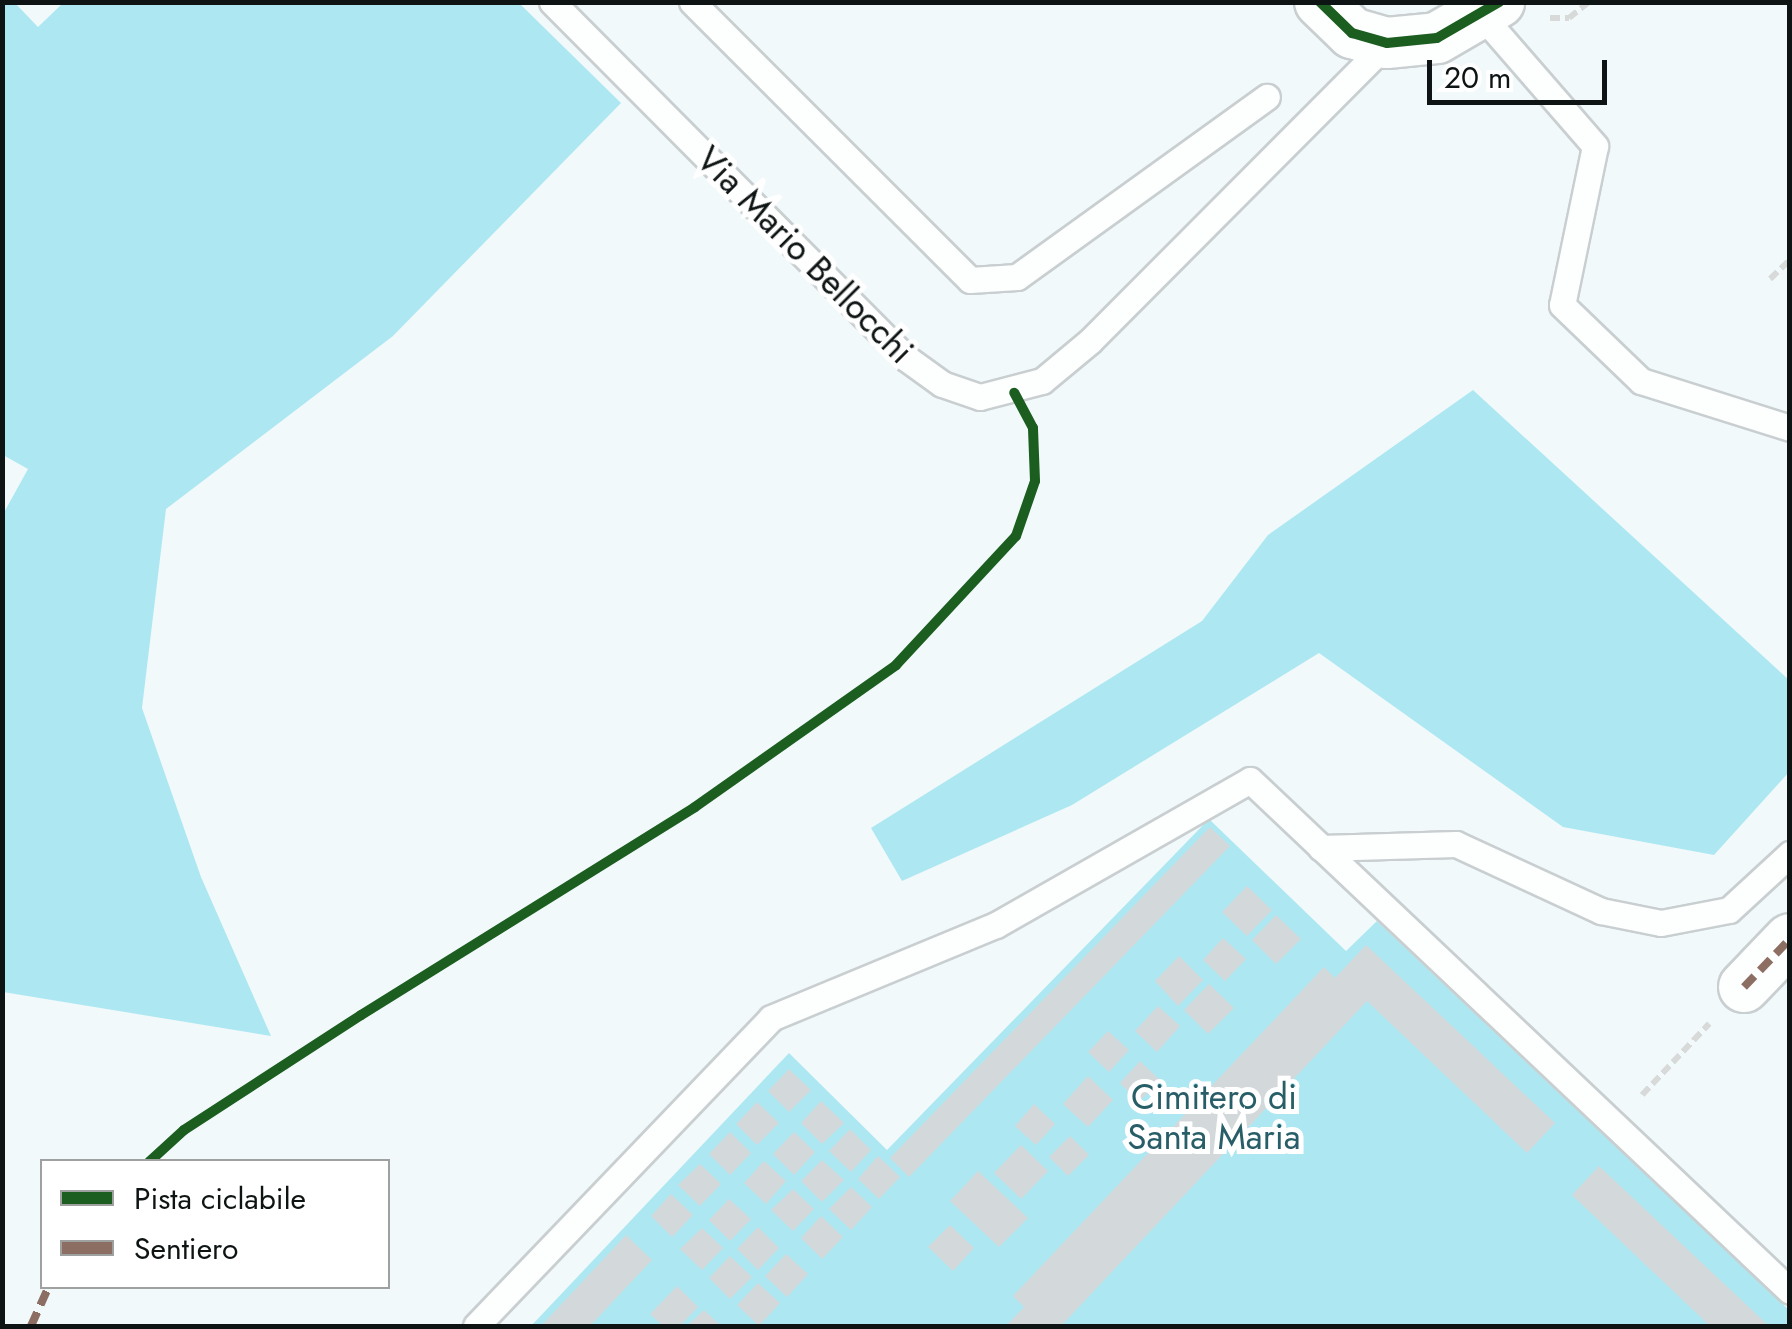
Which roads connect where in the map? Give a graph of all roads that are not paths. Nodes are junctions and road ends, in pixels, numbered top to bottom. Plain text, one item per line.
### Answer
1 (552, 2) edge
2 (692, 2) edge
3 (1320, 2) edge
4 (1491, 10) edge
5 (1388, 43) junction
6 (1267, 97) dead end
7 (1790, 428) edge
8 (1321, 848) junction
9 (1790, 854) edge
10 (1790, 940) edge
11 (1744, 987) road end
12 (1790, 1291) edge
13 (476, 1326) edge

1 - 5 lane, Via Mario Bellocchi
2 - 6 lane
3 - 5 street
4 - 5 street
4 - 7 lane
8 - 9 lane
8 - 12 lane
8 - 13 lane
10 - 11 street

